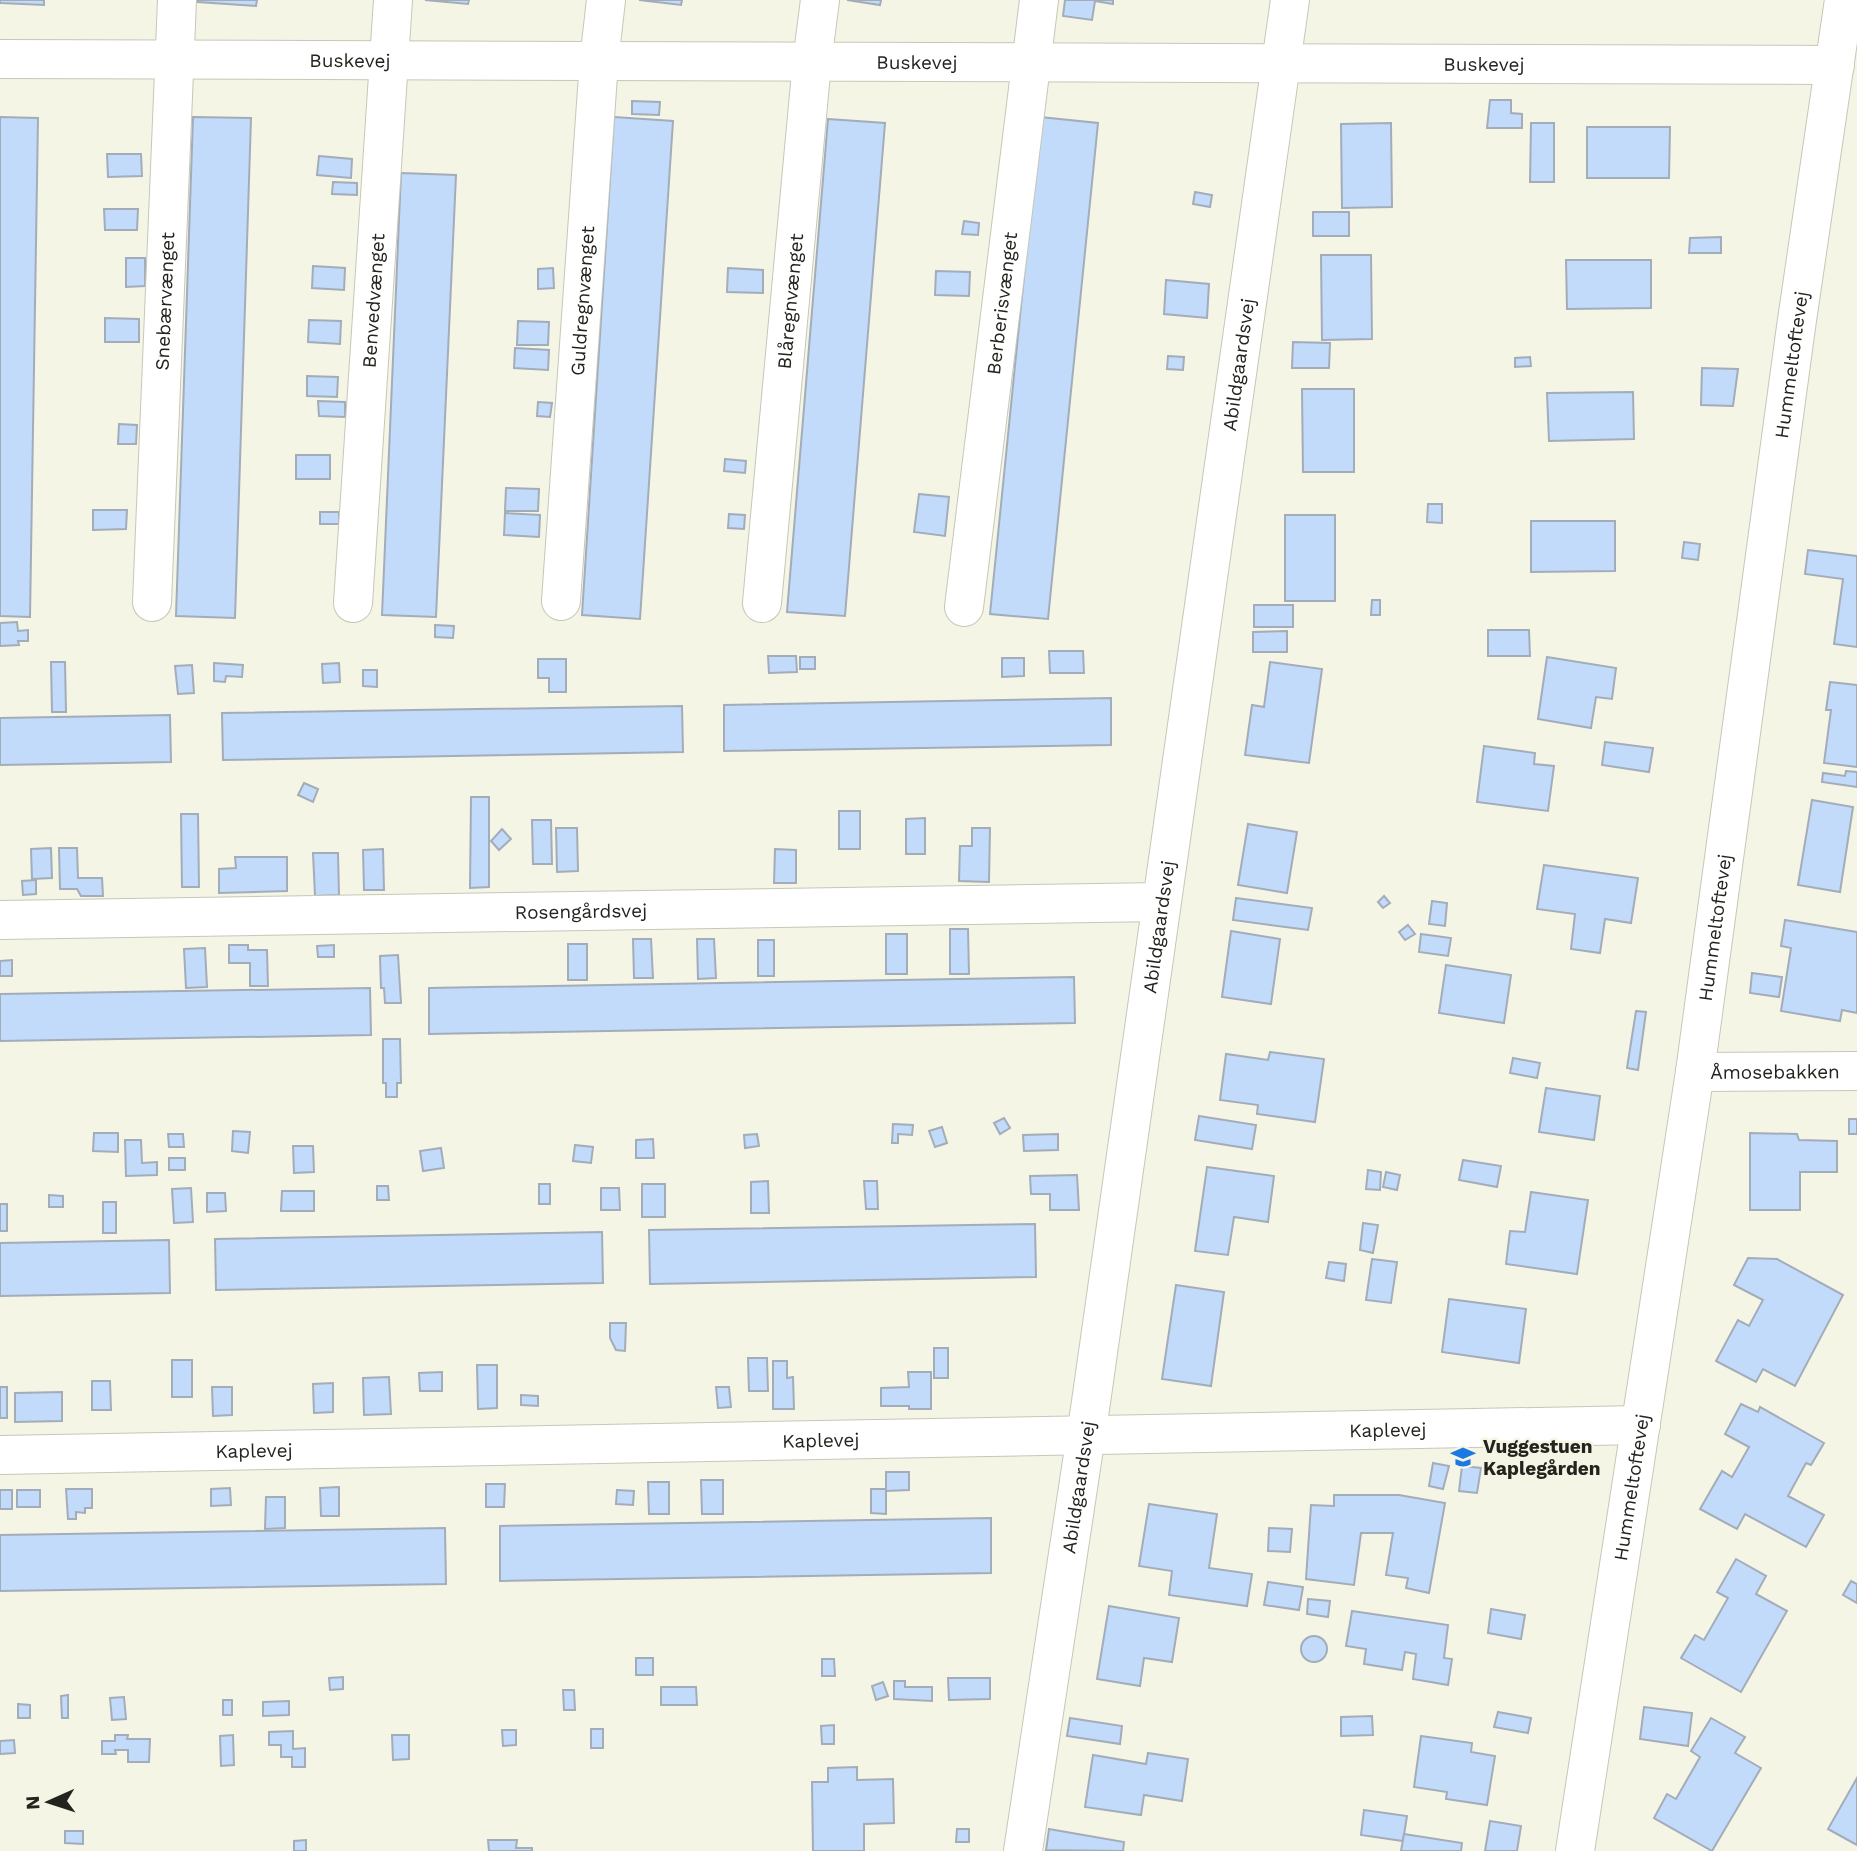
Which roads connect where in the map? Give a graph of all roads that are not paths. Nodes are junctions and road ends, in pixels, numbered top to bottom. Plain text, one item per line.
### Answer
1 (177, 0) edge
2 (393, 0) edge
3 (606, 0) edge
4 (820, 0) edge
5 (1040, 0) edge
6 (1290, 0) edge
7 (1844, 0) edge
8 (0, 59) edge
9 (174, 60) junction
10 (388, 61) junction
11 (599, 61) junction
12 (812, 62) junction
13 (1030, 62) junction
14 (1281, 63) junction
15 (1836, 65) junction
16 (561, 601) dead end
17 (152, 602) dead end
18 (353, 603) dead end
19 (762, 603) dead end
20 (964, 607) dead end
21 (1161, 902) junction
22 (0, 920) edge
23 (1857, 1071) edge
24 (1695, 1072) junction
25 (1641, 1425) junction
26 (1086, 1435) junction
27 (0, 1455) edge
28 (1023, 1851) edge
29 (1575, 1851) edge

1 - 9 street, Snebærvænget
2 - 10 street, Benvedvænget
3 - 11 street, Guldregnvænget
4 - 12 street, Blåregnvænget
5 - 13 street, Berberisvænget
6 - 14 street, Abildgaardsvej
7 - 15 street, Hummeltoftevej
8 - 9 street, Buskevej
9 - 10 street, Buskevej
9 - 17 street, Snebærvænget
10 - 11 street, Buskevej
10 - 18 street, Benvedvænget
11 - 12 street, Buskevej
11 - 16 street, Guldregnvænget
12 - 13 street, Buskevej
12 - 19 street, Blåregnvænget
13 - 14 street, Buskevej
13 - 20 street, Berberisvænget
14 - 15 street, Buskevej
14 - 21 street, Abildgaardsvej
15 - 24 street, Hummeltoftevej
21 - 22 street, Rosengårdsvej
21 - 26 street, Abildgaardsvej
23 - 24 street, Åmosebakken
24 - 25 street, Hummeltoftevej
25 - 26 street, Kaplevej
25 - 29 street, Hummeltoftevej
26 - 27 street, Kaplevej
26 - 28 street, Abildgaardsvej

